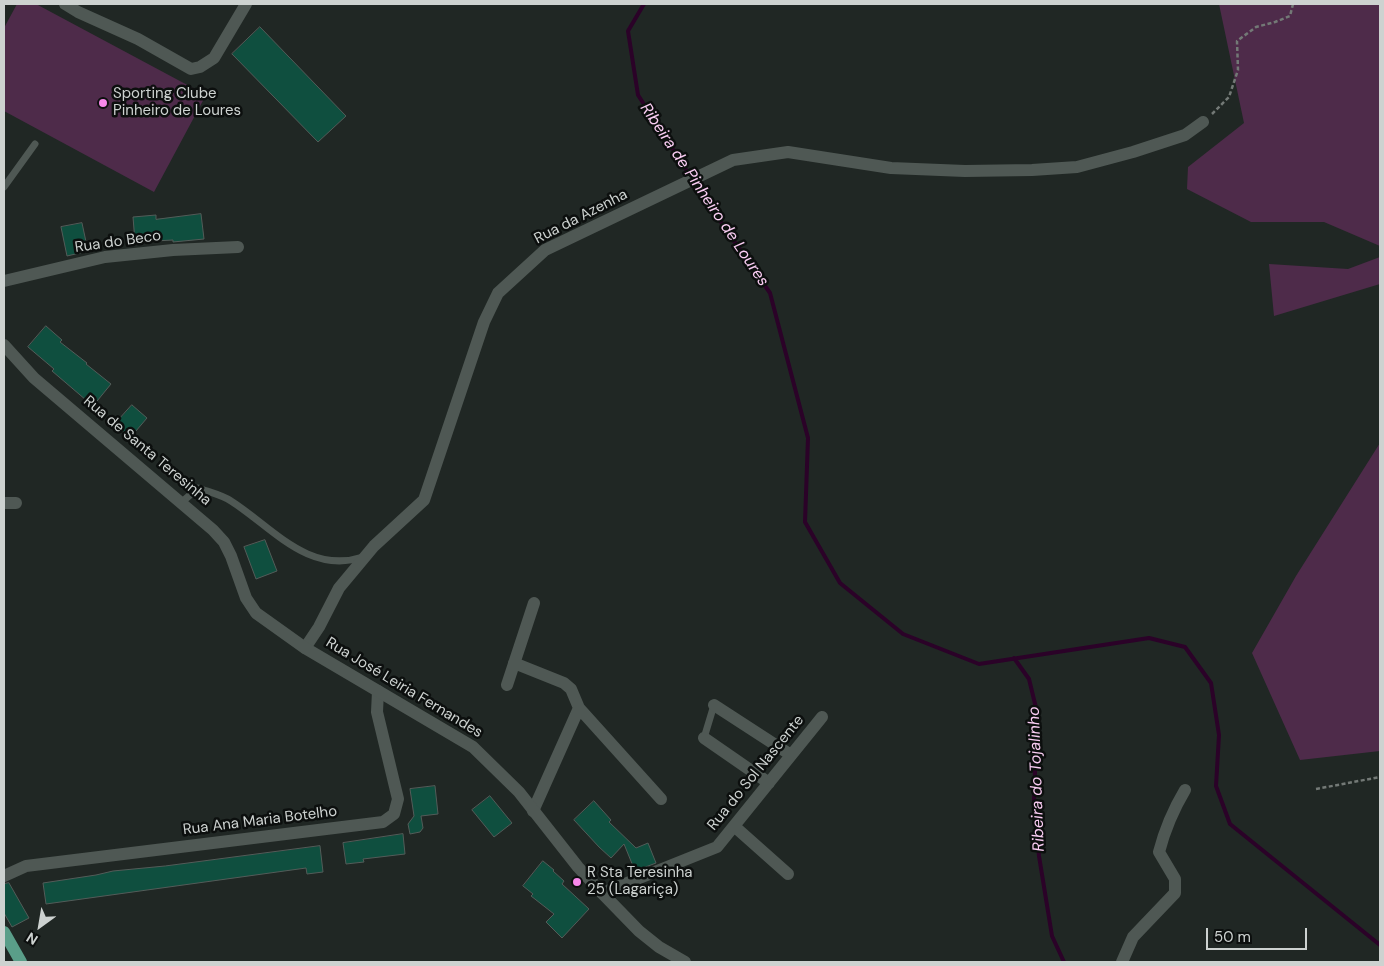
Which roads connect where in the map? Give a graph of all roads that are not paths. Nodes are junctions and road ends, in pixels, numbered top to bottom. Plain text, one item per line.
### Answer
1 (65, 4) edge
2 (246, 4) edge
3 (1203, 122) road end
4 (35, 144) dead end
5 (4, 187) edge
6 (238, 247) dead end
7 (4, 280) edge
8 (4, 345) edge
9 (182, 502) junction
10 (365, 556) junction
11 (246, 598) joint
12 (534, 603) dead end
13 (305, 648) junction
14 (514, 663) junction
15 (507, 684) dead end
16 (378, 691) junction
17 (714, 705) joint
18 (579, 708) junction
19 (822, 717) dead end
20 (704, 738) joint
21 (791, 755) junction
22 (769, 783) junction
23 (1185, 790) dead end
24 (661, 800) dead end
25 (534, 811) junction
26 (734, 826) junction
27 (788, 874) dead end
28 (4, 876) edge
29 (602, 894) junction
30 (4, 933) edge
31 (21, 962) edge
32 (685, 962) edge
33 (1122, 962) edge

1 - 2 street
3 - 10 street, Rua da Azenha
4 - 5 lane
6 - 7 street, Rua do Beco
8 - 9 street, Rua de Santa Teresinha
9 - 10 lane
9 - 11 street, Rua de Santa Teresinha
10 - 13 street, Rua da Azenha
11 - 13 street, Rua José Leiria Fernandes
12 - 14 street
13 - 16 street, Rua José Leiria Fernandes
14 - 15 street
14 - 18 street
16 - 25 street, Rua José Leiria Fernandes
16 - 28 street, Rua Ana Maria Botelho
17 - 20 lane
17 - 21 street
18 - 24 street
18 - 25 street
19 - 21 street, Rua do Sol Nascente
20 - 22 street
21 - 22 street, Rua do Sol Nascente
22 - 26 street, Rua do Sol Nascente
23 - 33 street
25 - 29 street, Rua José Leiria Fernandes
26 - 27 street
26 - 29 street, Rua do Sol Nascente
29 - 32 street, Rua José Leiria Fernandes
30 - 31 main road

